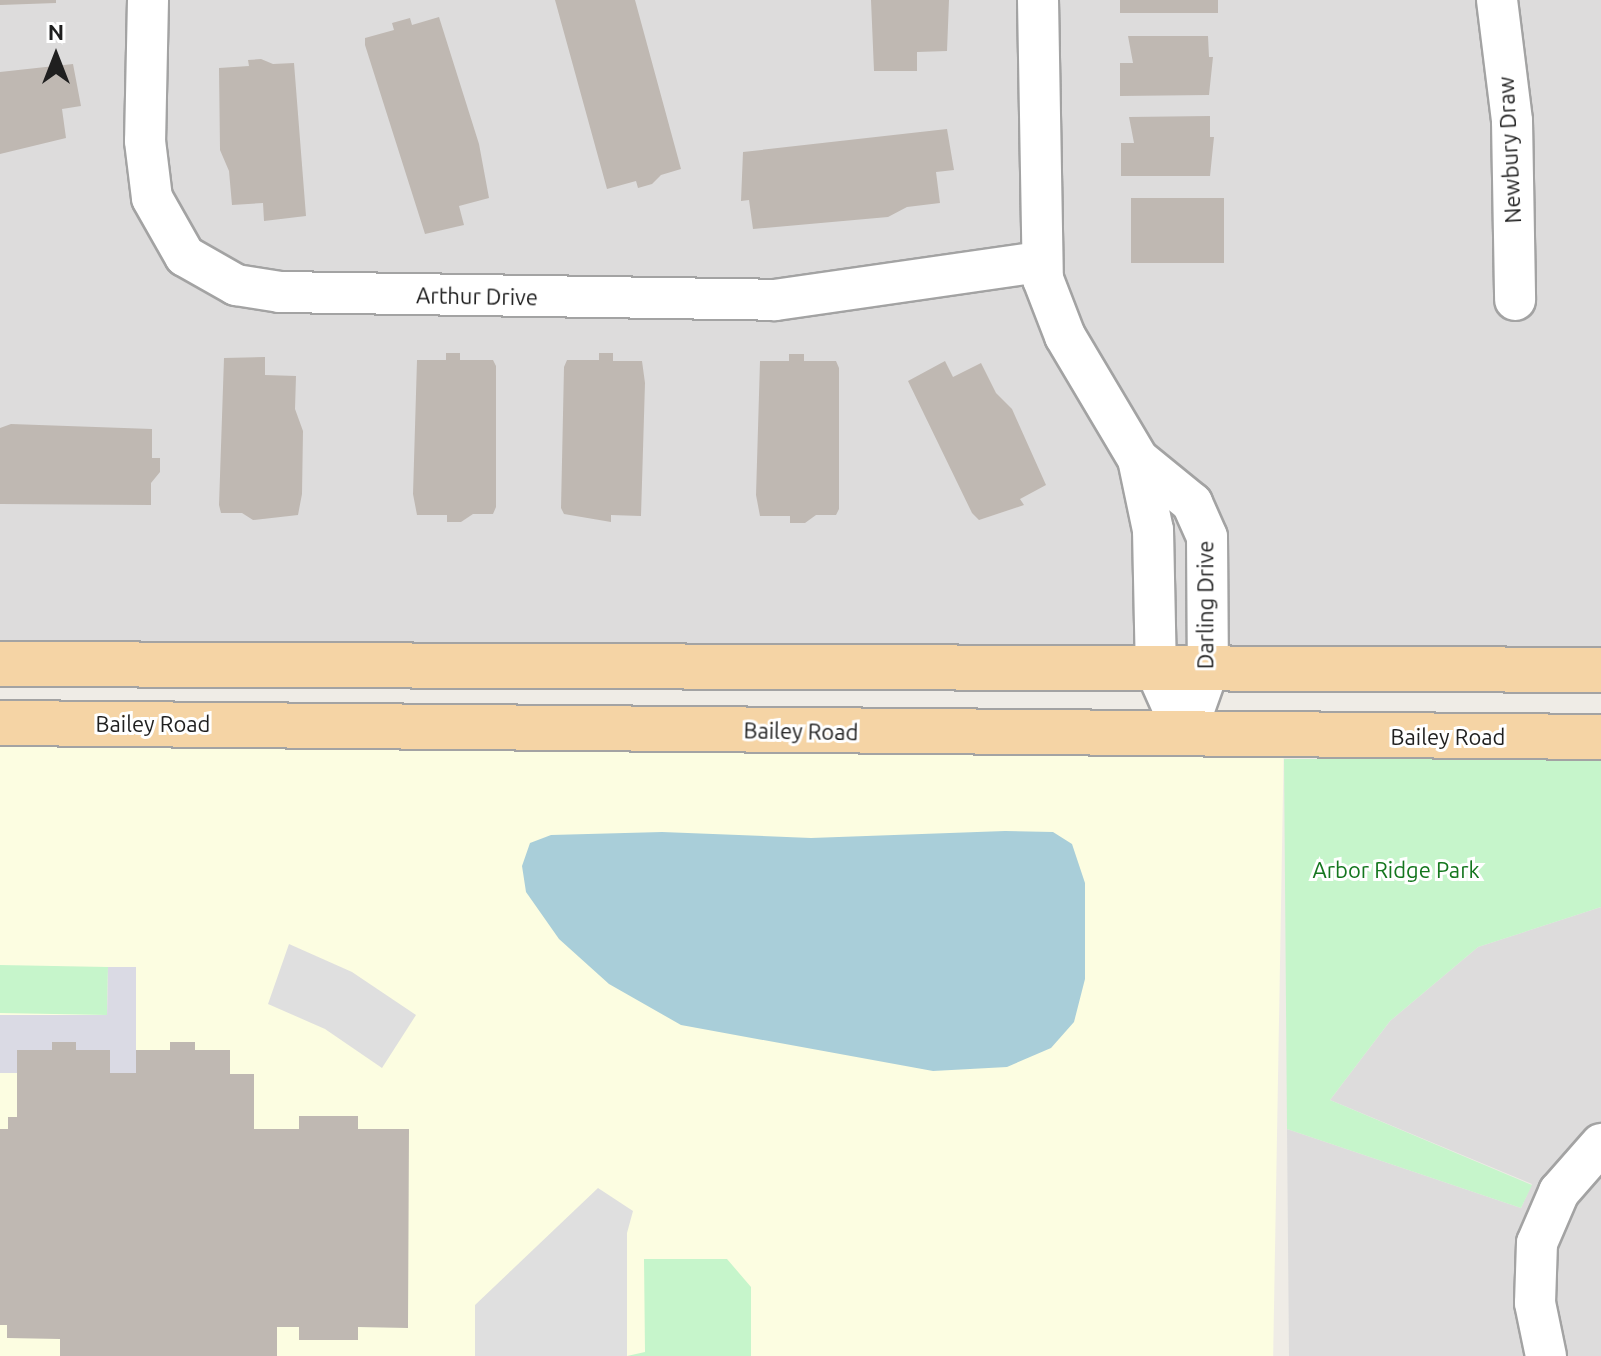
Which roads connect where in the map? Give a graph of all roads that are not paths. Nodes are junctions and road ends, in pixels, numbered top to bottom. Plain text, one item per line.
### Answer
1 (148, 0) edge
2 (1038, 0) edge
3 (1497, 0) edge
4 (1040, 262) junction
5 (1515, 300) dead end
6 (1138, 459) junction
7 (0, 664) edge
8 (1156, 670) junction
9 (1208, 670) junction
10 (1601, 670) edge
11 (0, 723) edge
12 (1185, 735) junction
13 (1601, 737) edge
14 (1601, 1144) edge
15 (1546, 1356) edge

1 - 4 street, Arthur Drive
2 - 4 street, Darling Drive
3 - 5 street, Newbury Draw
4 - 6 street, Darling Drive
6 - 8 street, Darling Drive
6 - 9 street, Darling Drive
7 - 8 main road
8 - 9 main road
8 - 12 street, Darling Drive
9 - 10 main road
9 - 12 street, Darling Drive
11 - 12 main road, Bailey Road
12 - 13 main road, Bailey Road
14 - 15 street

